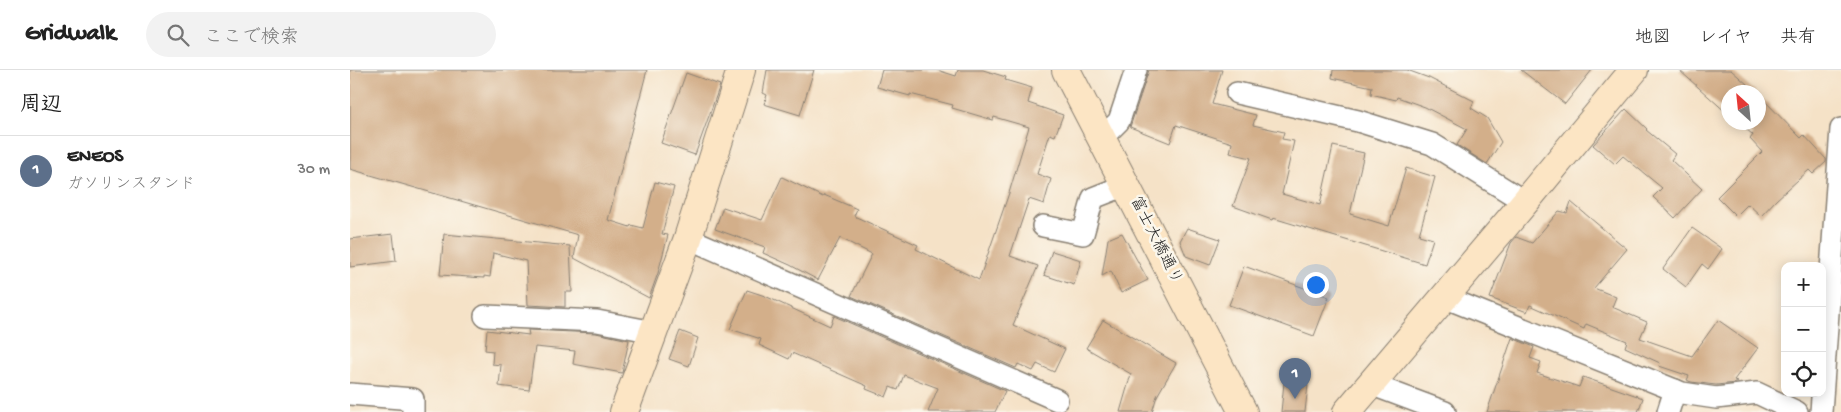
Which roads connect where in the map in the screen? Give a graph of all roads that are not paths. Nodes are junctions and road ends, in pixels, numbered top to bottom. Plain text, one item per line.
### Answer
1 (741, 70) edge
2 (1066, 70) edge
3 (1136, 70) edge
4 (1634, 70) edge
5 (1237, 94) dead end
6 (1841, 129) edge
7 (1102, 138) junction
8 (1126, 185) junction
9 (1525, 202) junction
10 (1043, 226) dead end
11 (688, 238) junction
12 (1444, 297) junction
13 (485, 316) dead end
14 (654, 332) junction
15 (1370, 384) junction
16 (1675, 390) junction
17 (350, 394) edge
18 (1057, 400) dead end
19 (413, 412) edge
20 (624, 412) edge
21 (1243, 412) edge
22 (1347, 412) edge
23 (1445, 412) edge
24 (1668, 412) edge
25 (1797, 412) edge
26 (1821, 412) edge

1 - 11 street
2 - 7 street, 富士大橋通り
3 - 7 street
4 - 9 street
5 - 9 street
6 - 26 street
7 - 8 street, 富士大橋通り
8 - 10 street
8 - 21 street, 富士大橋通り
9 - 12 street
11 - 14 street
11 - 18 street
12 - 15 street
12 - 16 street
13 - 14 street
14 - 20 street
15 - 22 street
15 - 23 street
16 - 24 street
16 - 25 street
17 - 19 street

